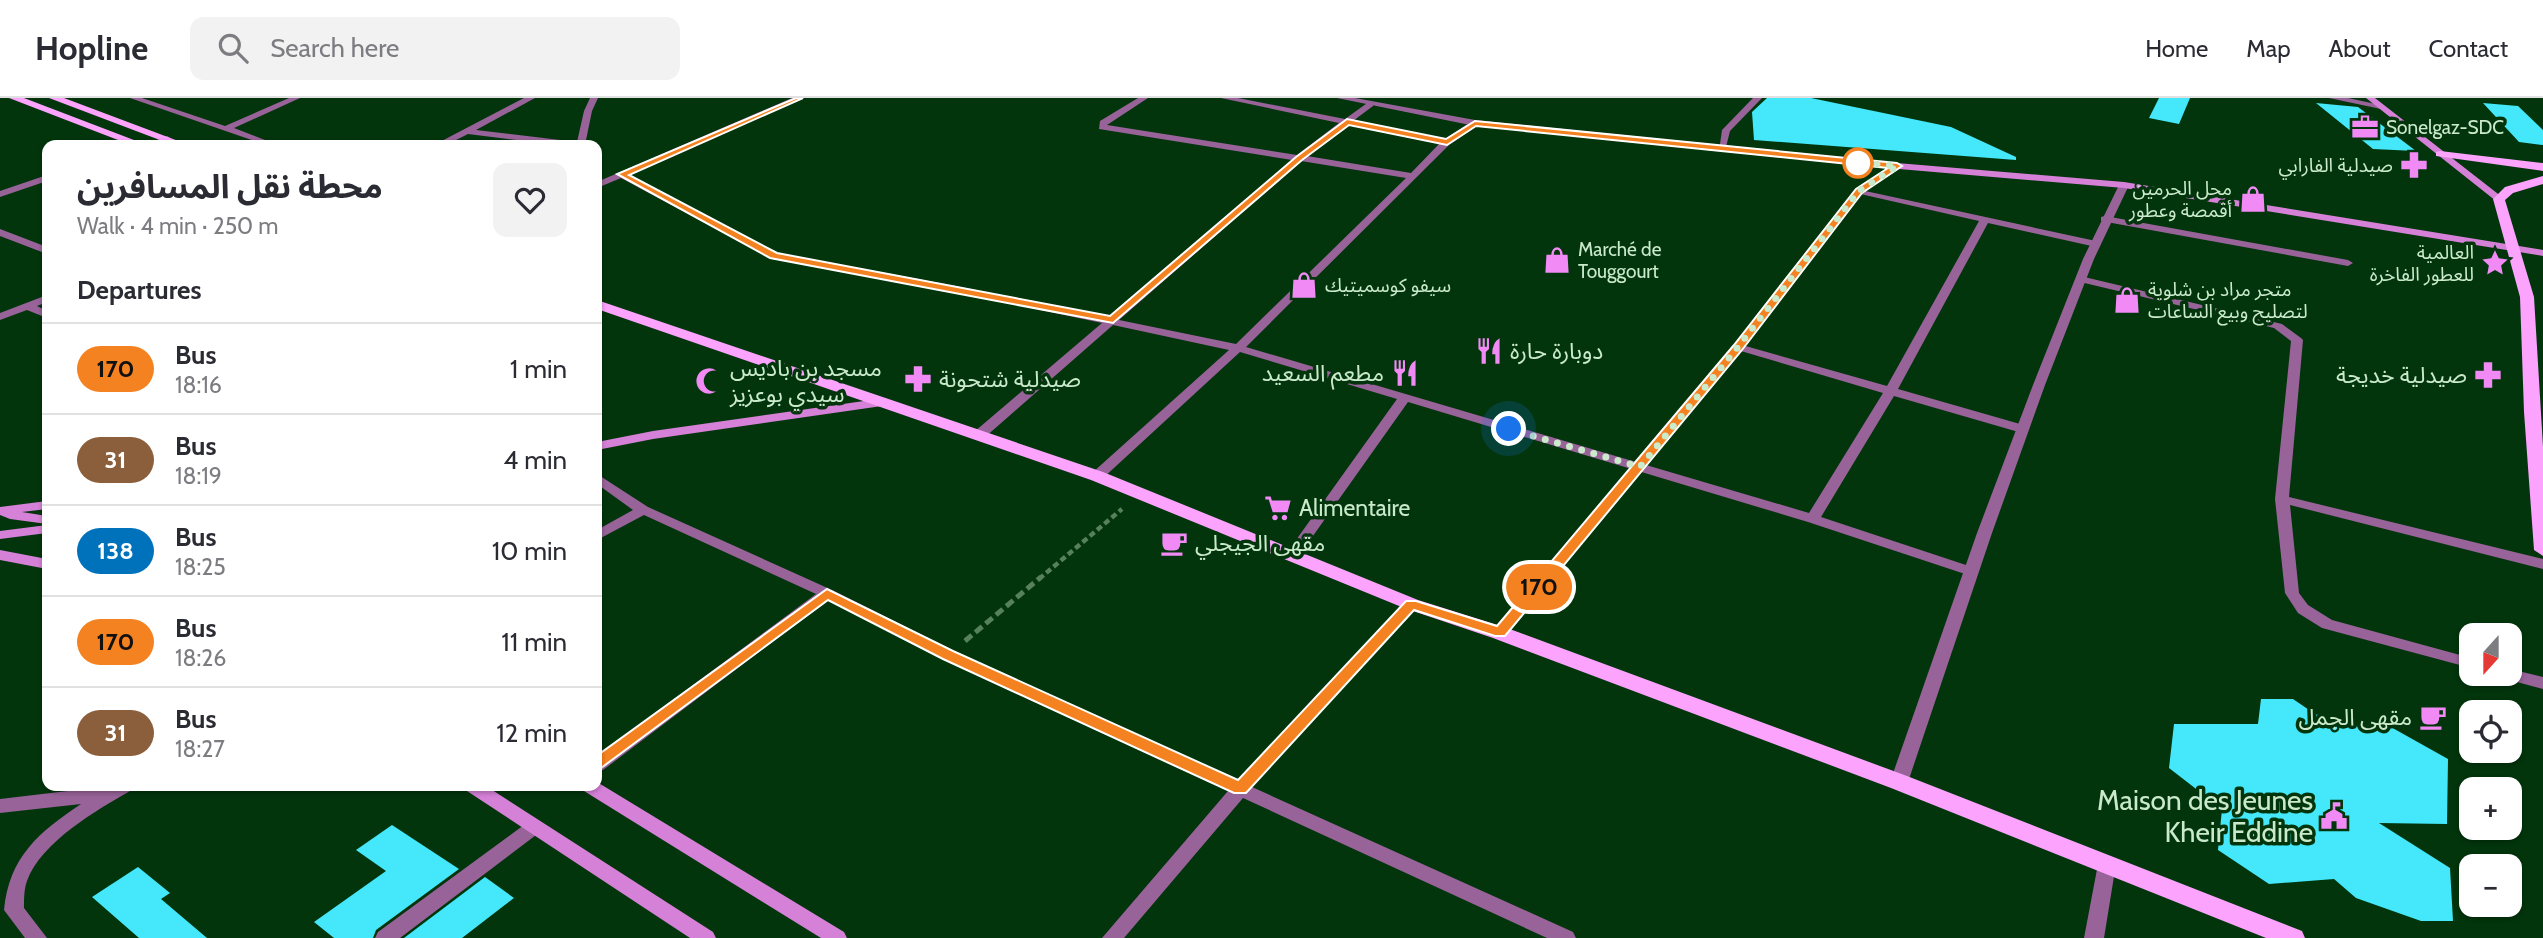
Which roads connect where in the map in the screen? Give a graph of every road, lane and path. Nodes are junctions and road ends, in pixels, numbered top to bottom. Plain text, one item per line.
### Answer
1 (14, 98) edge
2 (54, 98) edge
3 (134, 98) edge
4 (173, 98) edge
5 (296, 98) edge
6 (527, 98) edge
7 (594, 98) edge
8 (799, 98) edge
9 (1144, 98) edge
10 (1225, 98) edge
11 (1341, 98) edge
12 (1758, 98) edge
13 (2333, 98) edge
14 (2370, 98) edge
15 (1370, 104) junction
16 (156, 105) junction
17 (2381, 106) junction
18 (1347, 122) junction
19 (1475, 123) junction
20 (225, 129) junction
21 (466, 131) junction
22 (167, 139) joint
23 (127, 140) edge
24 (164, 140) edge
25 (259, 140) edge
26 (449, 140) edge
27 (539, 140) edge
28 (580, 140) edge
29 (1447, 142) junction
30 (1721, 149) junction
31 (2440, 153) junction
32 (1299, 159) junction
33 (1897, 166) junction
34 (2543, 167) edge
35 (621, 174) junction
36 (1413, 176) junction
37 (42, 180) edge
38 (2543, 180) edge
39 (602, 183) edge
40 (2124, 185) junction
41 (1859, 191) junction
42 (0, 194) edge
43 (2499, 199) junction
44 (1986, 219) junction
45 (2105, 219) junction
46 (0, 232) edge
47 (2096, 244) junction
48 (2514, 248) junction
49 (42, 249) edge
50 (2543, 253) edge
51 (2347, 263) dead end
52 (2080, 279) junction
53 (42, 300) edge
54 (28, 306) junction
55 (602, 306) edge
56 (42, 312) edge
57 (0, 317) edge
58 (1113, 320) junction
59 (1738, 347) junction
60 (1238, 348) junction
61 (1891, 390) junction
62 (1404, 399) junction
63 (884, 402) junction
64 (2022, 429) junction
65 (653, 435) junction
66 (979, 435) junction
67 (602, 438) edge
68 (602, 445) edge
69 (1640, 467) junction
70 (1097, 476) junction
71 (602, 481) edge
72 (1141, 493) junction
73 (2282, 499) junction
74 (42, 506) edge
75 (643, 510) junction
76 (0, 513) edge
77 (42, 519) edge
78 (1813, 519) junction
79 (42, 529) edge
80 (602, 533) edge
81 (0, 535) edge
82 (2543, 550) edge
83 (1293, 554) junction
84 (0, 555) edge
85 (42, 563) edge
86 (2543, 564) edge
87 (1970, 571) junction
88 (827, 593) junction
89 (1411, 604) junction
90 (1500, 633) junction
91 (948, 655) junction
92 (2459, 660) edge
93 (2522, 678) edge
94 (2543, 683) edge
95 (602, 761) edge
96 (1899, 782) junction
97 (1240, 789) junction
98 (110, 791) edge
99 (116, 791) edge
100 (480, 791) edge
101 (598, 791) edge
102 (0, 806) edge
103 (534, 827) junction
104 (2107, 864) junction
105 (37, 938) edge
106 (385, 938) edge
107 (706, 938) edge
108 (837, 938) edge
109 (1112, 938) edge
110 (1566, 938) edge
111 (2094, 938) edge
112 (2293, 938) edge

1 - 23 main road
2 - 22 main road
3 - 16 street
4 - 16 street
5 - 20 street
6 - 21 street
7 - 28 street
8 - 35 street
9 - 32 street
10 - 18 street
11 - 15 street
12 - 30 street
13 - 17 street
14 - 17 main road
15 - 18 street
15 - 19 street
16 - 20 street
17 - 31 main road
18 - 29 street
18 - 32 street
19 - 29 street
19 - 30 street
20 - 25 street
21 - 26 street
21 - 27 street
22 - 24 street
29 - 36 street
30 - 33 street
31 - 34 main road
31 - 43 main road
32 - 36 street
32 - 58 street
33 - 40 main road
33 - 41 main road
35 - 39 street
35 - 58 street
36 - 60 street
37 - 42 street
38 - 43 main road
40 - 45 street
40 - 48 main road
41 - 44 street
41 - 59 main road
43 - 48 main road
44 - 47 street
44 - 61 street
45 - 47 street
45 - 51 street
46 - 49 street
47 - 52 street
48 - 50 main road
48 - 82 main road
52 - 64 street
52 - 73 street
53 - 54 street
54 - 56 street
54 - 57 street
55 - 63 main road
58 - 60 street
58 - 66 street
59 - 61 street
59 - 69 main road
60 - 62 street
60 - 70 street
61 - 64 street
61 - 78 street
62 - 69 street
62 - 83 street
63 - 65 main road
63 - 66 main road
64 - 87 street
65 - 67 main road
65 - 68 main road
66 - 70 main road
69 - 78 street
69 - 90 main road
70 - 72 main road
71 - 75 street
72 - 83 main road
72 - 91 path
73 - 86 street
73 - 92 street
74 - 76 main road
75 - 80 street
75 - 88 street
76 - 77 main road
78 - 87 street
79 - 81 main road
83 - 89 main road
84 - 85 main road
87 - 96 street
88 - 91 street
88 - 95 street
89 - 90 main road
89 - 97 street
90 - 96 main road
91 - 97 street
93 - 94 street
96 - 104 main road
97 - 109 street
97 - 110 street
98 - 102 street
99 - 105 street
100 - 103 main road
101 - 108 main road
103 - 106 street
103 - 107 main road
104 - 111 street
104 - 112 main road

